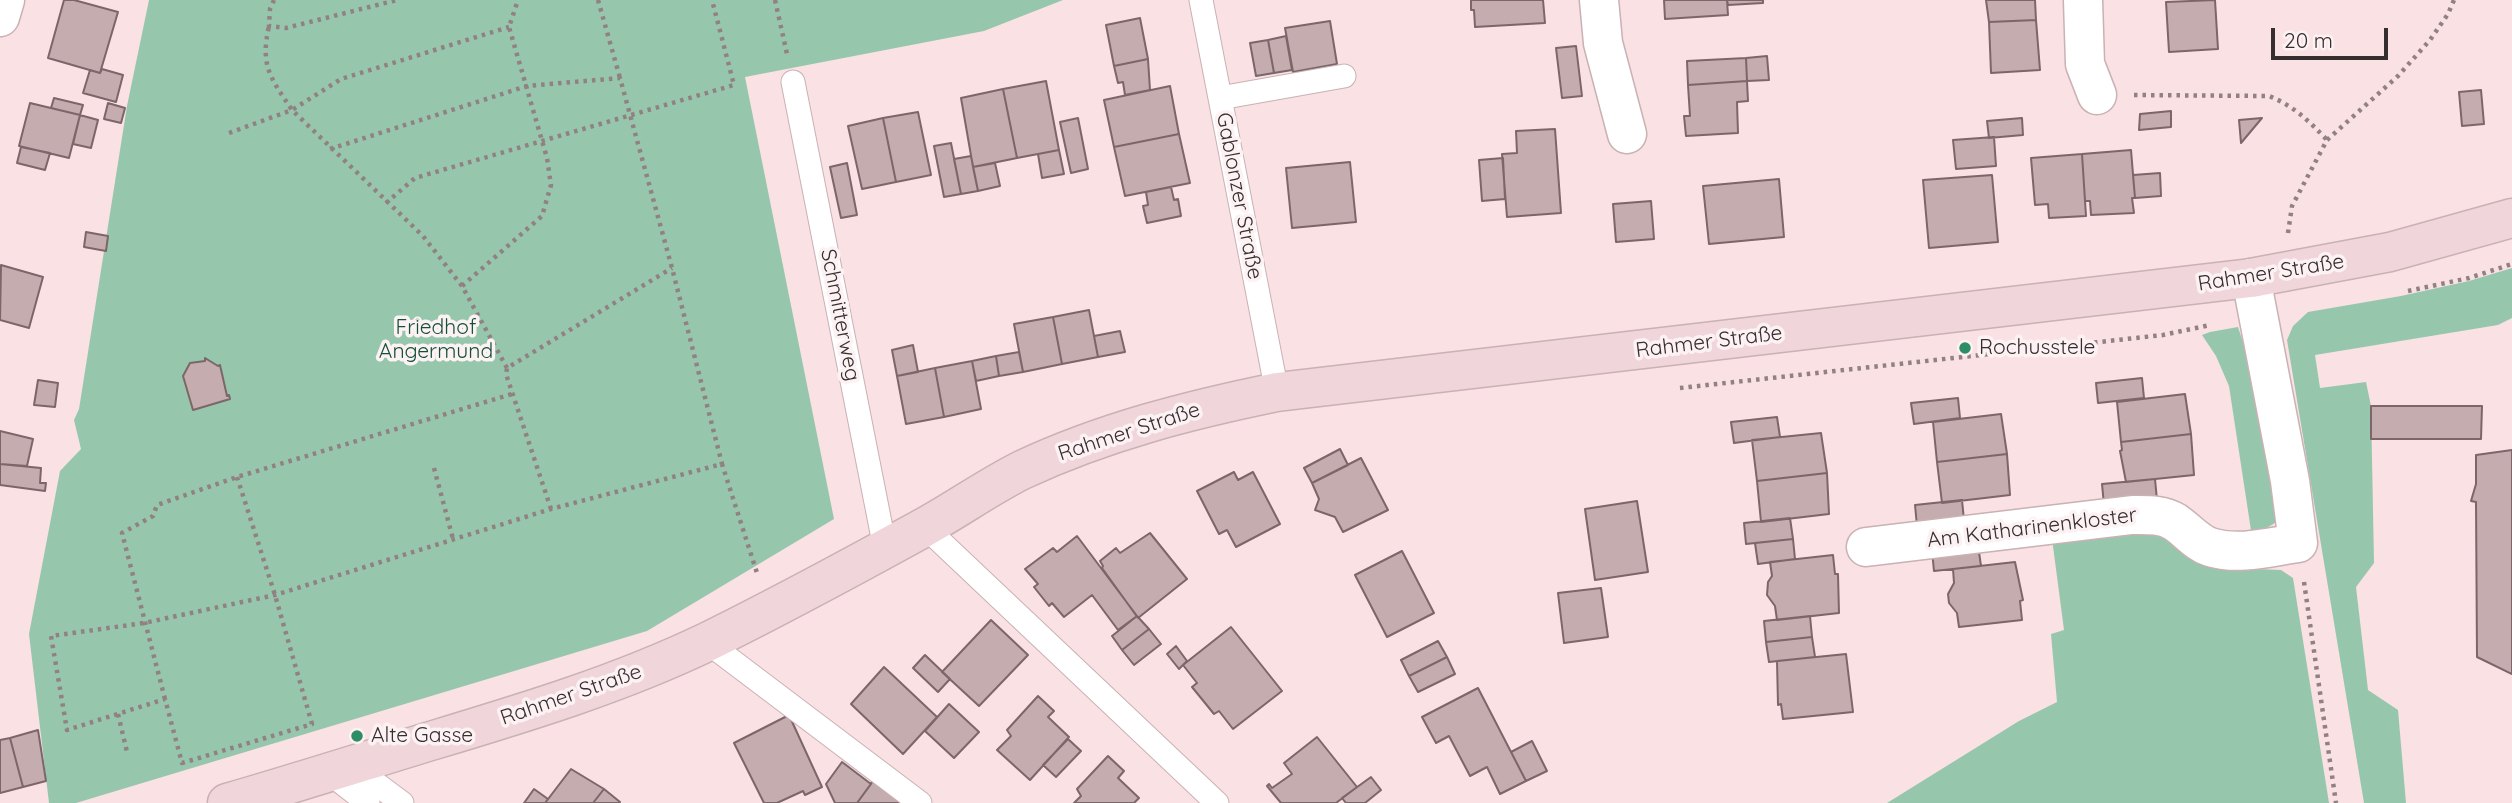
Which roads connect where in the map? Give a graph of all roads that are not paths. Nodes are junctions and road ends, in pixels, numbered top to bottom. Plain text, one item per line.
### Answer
1 (5, 0) edge
2 (1201, 0) edge
3 (1599, 0) edge
4 (2083, 0) edge
5 (0, 17) edge
6 (1344, 76) dead end
7 (793, 82) road end
8 (2097, 95) road end
9 (1220, 98) junction
10 (1627, 134) dead end
11 (2512, 218) edge
12 (2251, 278) junction
13 (1277, 392) junction
14 (925, 527) junction
15 (1866, 547) dead end
16 (885, 548) junction
17 (707, 642) junction
18 (340, 769) junction
19 (227, 803) edge
20 (368, 803) edge
21 (402, 803) edge
22 (920, 803) edge
23 (1217, 803) edge

1 - 5 street
2 - 9 lane, Gablonzer Straße
3 - 10 street
4 - 8 street
6 - 9 lane
7 - 16 lane, Schmitterweg
9 - 13 lane, Gablonzer Straße
11 - 12 main road, Rahmer Straße
12 - 13 main road, Rahmer Straße
12 - 15 street, Am Katharinenkloster
13 - 14 main road, Rahmer Straße
14 - 16 main road, Rahmer Straße
14 - 23 lane
16 - 17 main road, Rahmer Straße
17 - 18 main road, Rahmer Straße
17 - 22 lane
18 - 19 main road, Rahmer Straße
18 - 20 lane
18 - 21 lane

